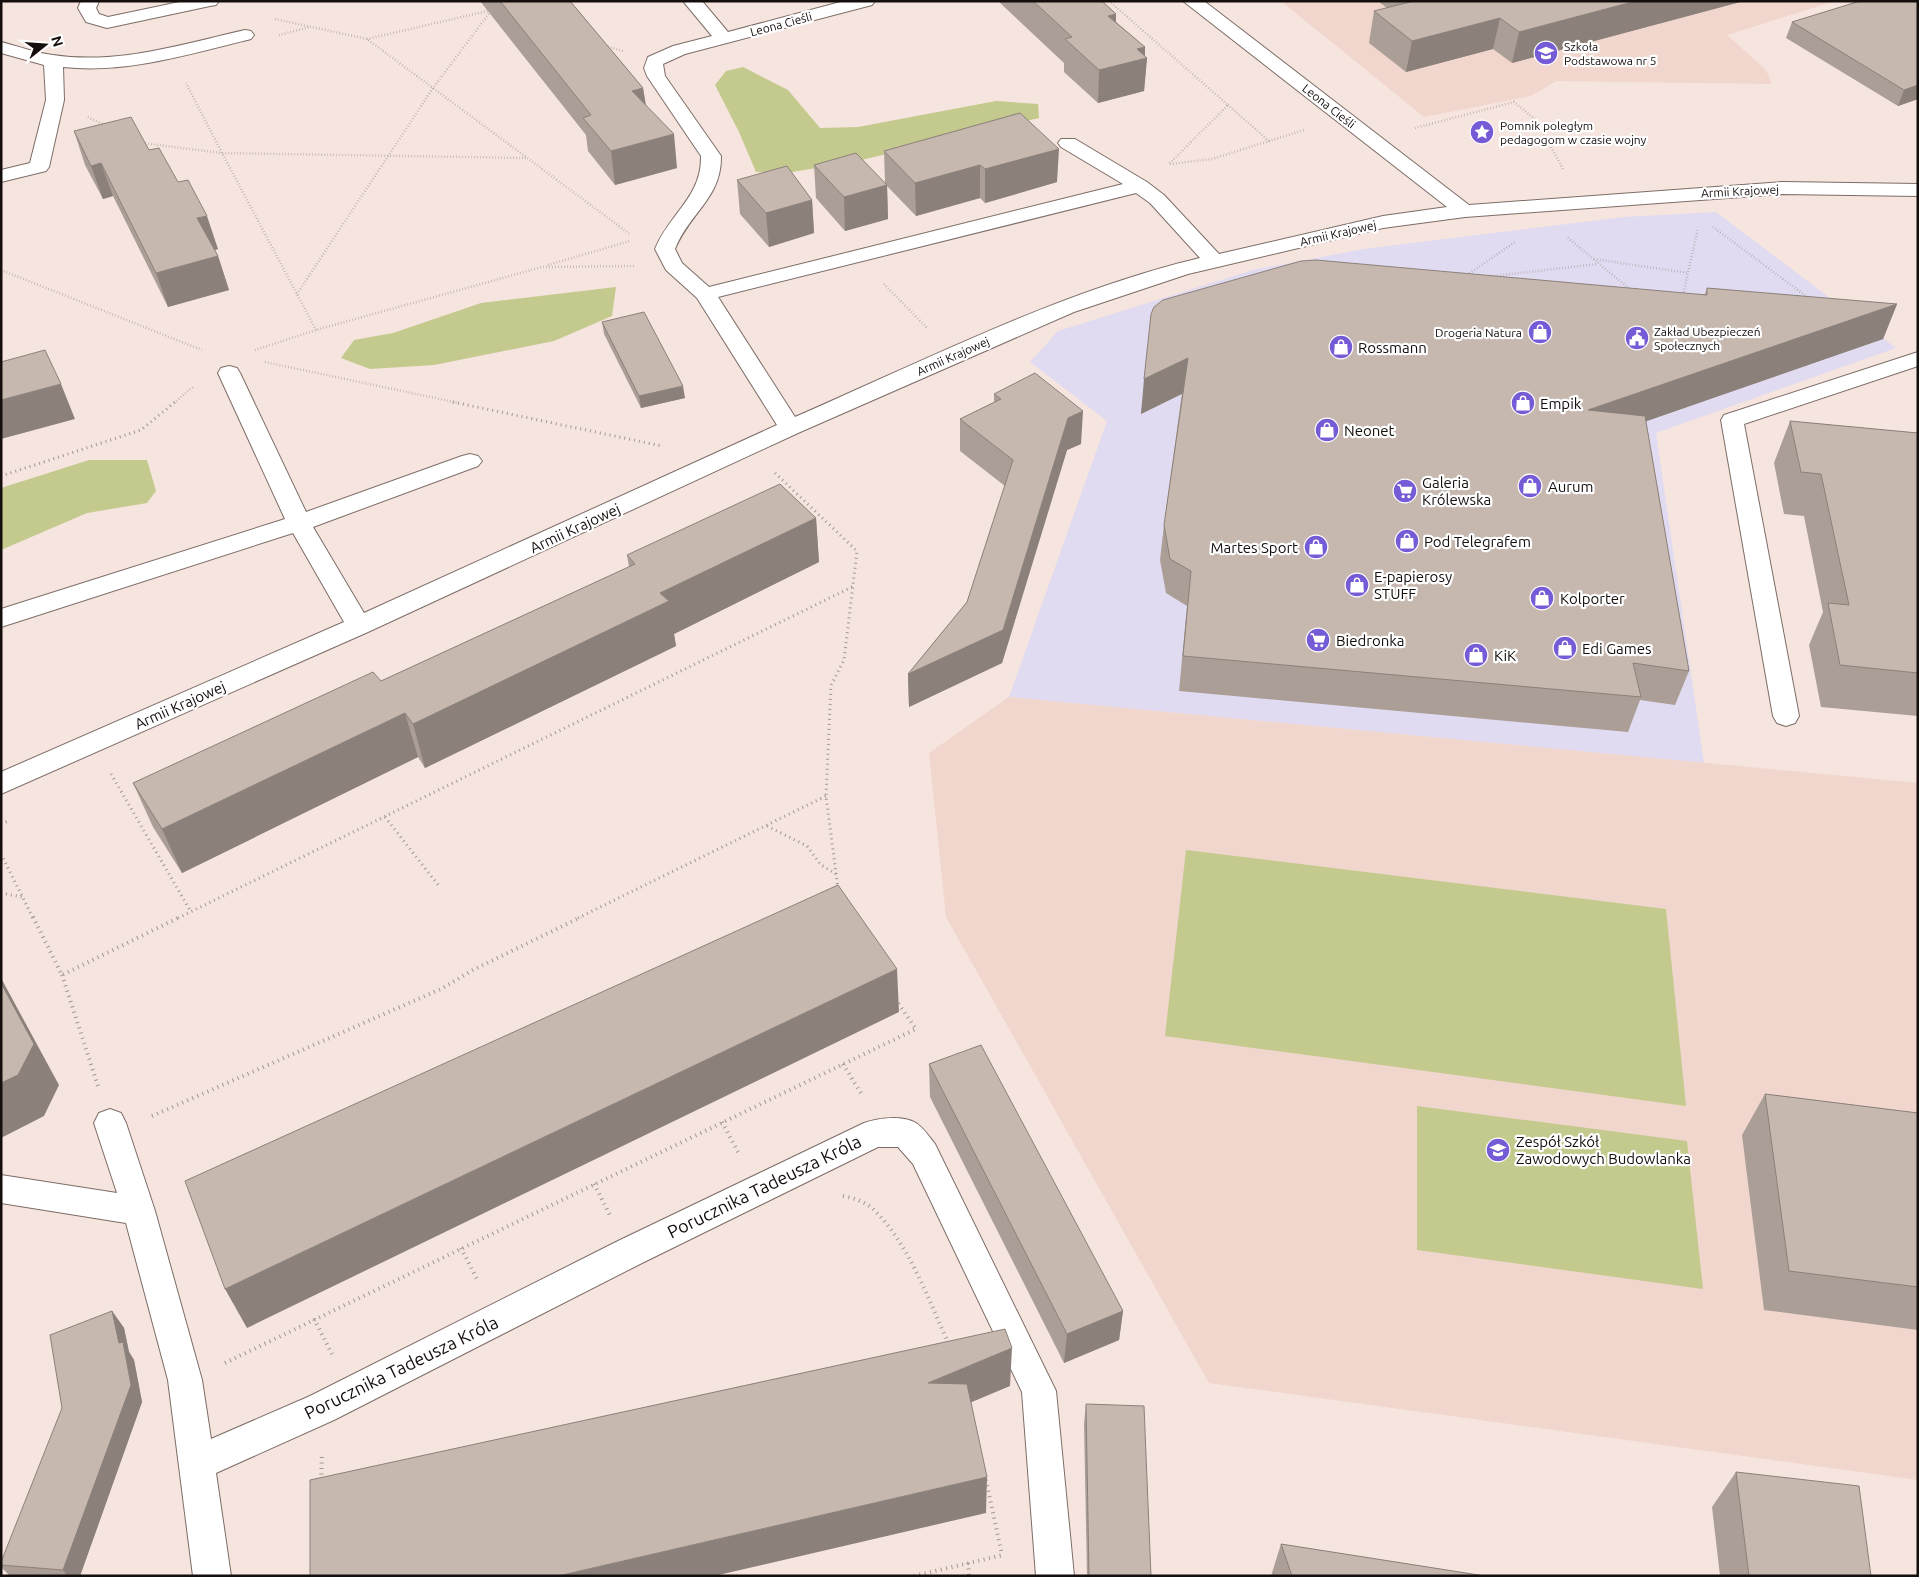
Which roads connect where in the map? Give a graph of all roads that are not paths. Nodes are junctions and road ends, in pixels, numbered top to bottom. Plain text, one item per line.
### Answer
1 (90, 1) edge
2 (210, 1) edge
3 (692, 1) edge
4 (866, 1) edge
5 (1192, 1) edge
6 (245, 35) dead end
7 (726, 39) junction
8 (1, 47) edge
9 (53, 61) junction
10 (1068, 143) dead end
11 (1, 176) edge
12 (1140, 186) junction
13 (1918, 190) edge
14 (1465, 211) junction
15 (1214, 261) junction
16 (705, 294) junction
17 (1918, 359) edge
18 (233, 364) road end
19 (790, 428) junction
20 (470, 461) dead end
21 (299, 523) junction
22 (1, 618) edge
23 (359, 626) junction
24 (1786, 716) dead end
25 (1, 784) edge
26 (110, 1123) road end
27 (1, 1189) edge
28 (139, 1211) junction
29 (197, 1463) junction
30 (1054, 1560) edge
31 (212, 1576) edge

1 - 2 street
3 - 7 street
4 - 7 street, Leona Cieśli
5 - 14 street, Leona Cieśli
6 - 9 street
7 - 16 street, Leona Cieśli
8 - 9 street
9 - 11 street
10 - 12 street
12 - 15 street
12 - 16 street
13 - 14 street, Armii Krajowej
14 - 15 street, Armii Krajowej
15 - 19 street, Armii Krajowej
16 - 19 street
17 - 24 street
18 - 21 street
19 - 23 street, Armii Krajowej
20 - 21 street
21 - 22 street
21 - 23 street
23 - 25 street, Armii Krajowej
26 - 28 street
27 - 28 street
28 - 29 street
29 - 30 street, Porucznika Tadeusza Króla
29 - 31 street

